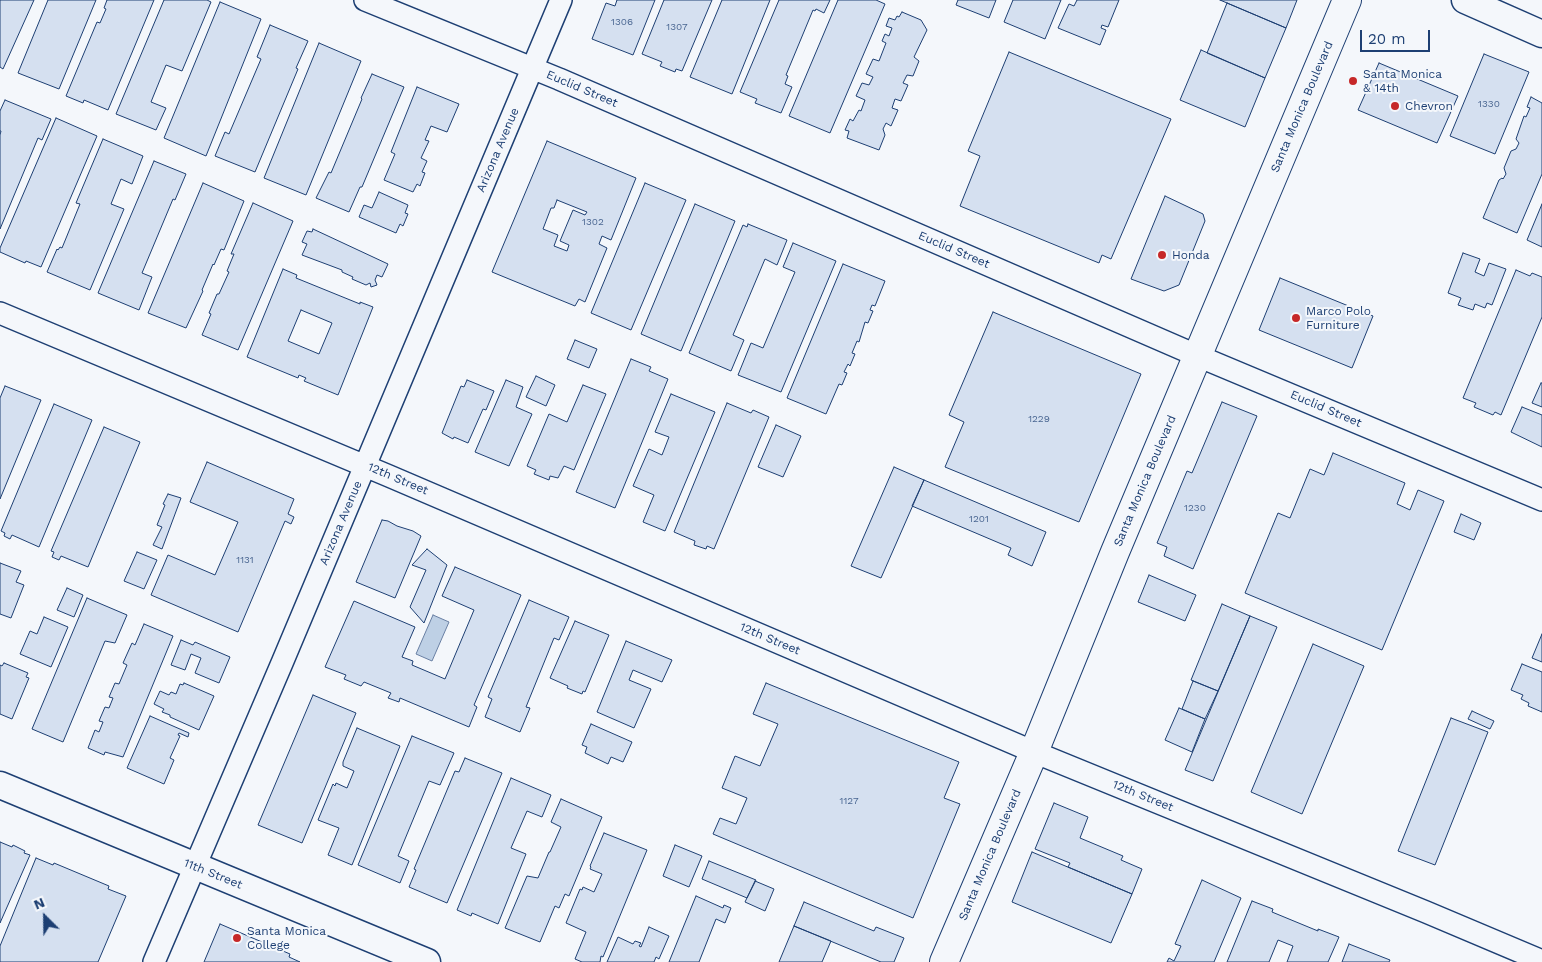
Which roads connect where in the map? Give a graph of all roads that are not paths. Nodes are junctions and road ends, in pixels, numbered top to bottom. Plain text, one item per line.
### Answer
1 (365, 0) edge
2 (561, 0) edge
3 (1347, 0) edge
4 (1465, 0) edge
5 (1542, 34) edge
6 (533, 68) junction
7 (0, 313) edge
8 (1198, 356) junction
9 (365, 465) junction
10 (1542, 500) edge
11 (1034, 752) junction
12 (0, 785) edge
13 (195, 867) junction
14 (1542, 961) edge
15 (154, 962) edge
16 (427, 962) edge
17 (944, 962) edge

1 - 6 street, Euclid Street
2 - 6 street, Arizona Avenue
3 - 8 main road, Santa Monica Boulevard
4 - 5 street
6 - 8 street, Euclid Street
6 - 9 street, Arizona Avenue
7 - 9 street, 12th Street
8 - 10 street, Euclid Street
8 - 11 main road, Santa Monica Boulevard
9 - 11 street, 12th Street
9 - 13 street, Arizona Avenue
11 - 14 street, 12th Street
11 - 17 main road, Santa Monica Boulevard
12 - 13 street, 11th Street
13 - 15 street, Arizona Avenue
13 - 16 street, 11th Street

